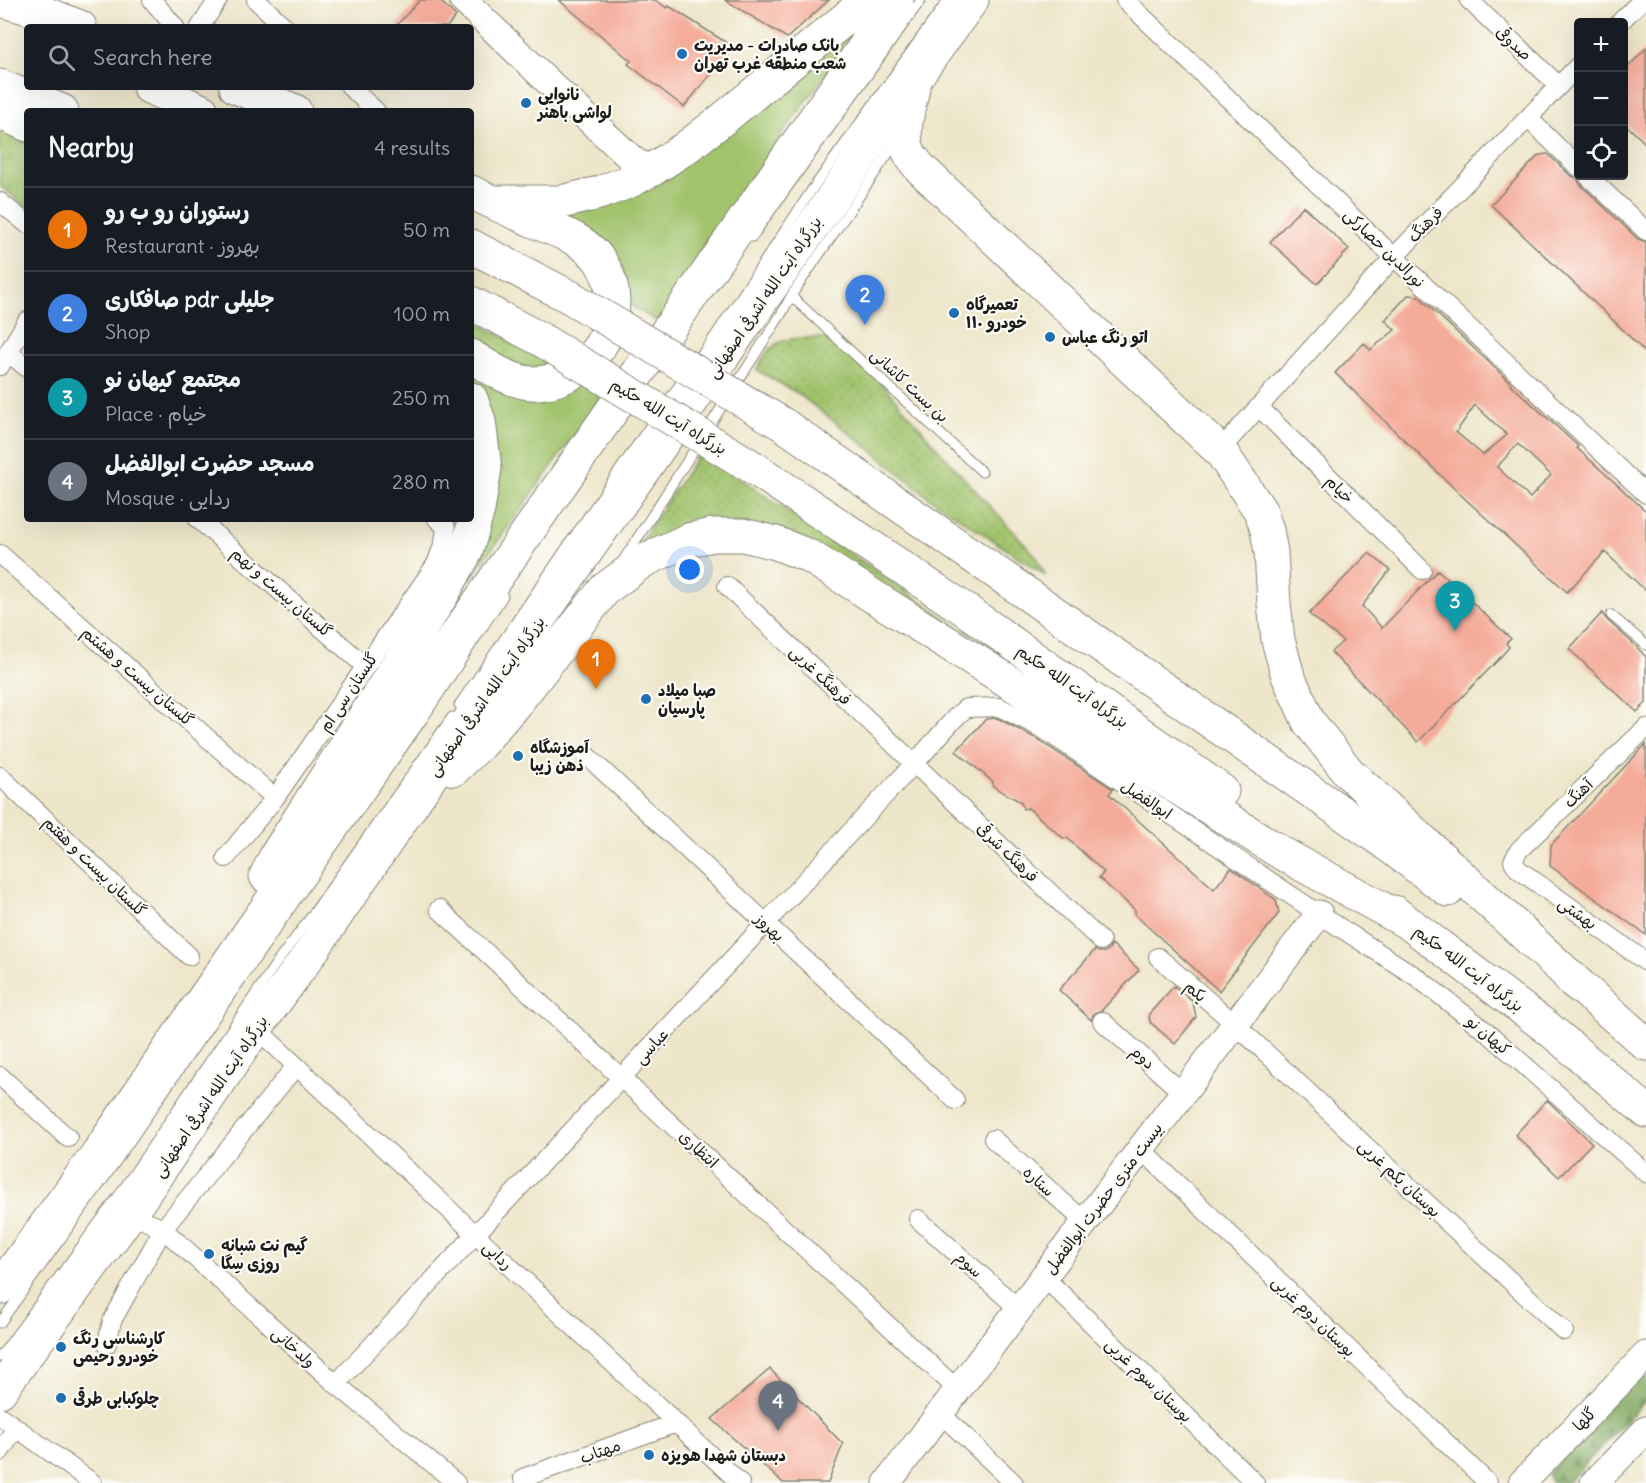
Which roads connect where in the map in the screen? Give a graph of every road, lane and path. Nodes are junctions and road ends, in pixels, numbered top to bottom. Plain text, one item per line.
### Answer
1 (0, 0) edge
2 (152, 0) edge
3 (218, 0) edge
4 (256, 0) edge
5 (463, 0) edge
6 (868, 0) edge
7 (897, 0) edge
8 (921, 0) edge
9 (948, 0) edge
10 (972, 0) edge
11 (1125, 0) edge
12 (1469, 0) edge
13 (1639, 3) dead end
14 (1624, 18) edge
15 (0, 20) edge
16 (72, 24) edge
17 (172, 24) edge
18 (202, 24) edge
19 (282, 24) edge
20 (24, 31) edge
21 (1574, 70) edge
22 (916, 77) junction
23 (0, 86) edge
24 (1559, 86) junction
25 (156, 90) edge
26 (243, 90) edge
27 (353, 90) edge
28 (55, 108) edge
29 (195, 108) edge
30 (288, 108) edge
31 (373, 108) edge
32 (0, 112) edge
33 (1528, 118) junction
34 (24, 124) edge
35 (906, 128) junction
36 (1574, 162) edge
37 (653, 169) junction
38 (1592, 180) edge
39 (482, 197) edge
40 (0, 202) edge
41 (24, 222) edge
42 (1646, 231) edge
43 (749, 241) dead end
44 (474, 248) edge
45 (1394, 257) junction
46 (791, 296) junction
47 (474, 305) edge
48 (24, 326) edge
49 (675, 346) dead end
50 (474, 358) edge
51 (4, 359) edge
52 (663, 364) dead end
53 (24, 367) edge
54 (644, 391) dead end
55 (474, 407) edge
56 (1259, 407) junction
57 (632, 410) dead end
58 (1229, 440) dead end
59 (982, 472) dead end
60 (1646, 494) edge
61 (201, 522) edge
62 (440, 522) edge
63 (0, 554) edge
64 (1422, 570) dead end
65 (510, 585) dead end
66 (728, 586) dead end
67 (605, 589) junction
68 (1611, 615) dead end
69 (1646, 645) edge
70 (365, 666) junction
71 (966, 708) joint
72 (1646, 728) edge
73 (585, 754) dead end
74 (914, 764) junction
75 (0, 776) edge
76 (275, 798) junction
77 (399, 823) junction
78 (226, 858) dead end
79 (1514, 861) joint
80 (440, 909) dead end
81 (1319, 914) junction
82 (766, 923) junction
83 (1412, 925) junction
84 (1101, 941) dead end
85 (189, 956) dead end
86 (1158, 957) dead end
87 (1646, 962) edge
88 (209, 991) junction
89 (1587, 992) junction
90 (1102, 1021) dead end
91 (1235, 1024) junction
92 (256, 1028) junction
93 (1646, 1044) edge
94 (296, 1065) junction
95 (0, 1076) edge
96 (621, 1078) junction
97 (1183, 1093) junction
98 (955, 1100) dead end
99 (1646, 1111) edge
100 (68, 1138) dead end
101 (993, 1139) dead end
102 (1141, 1149) junction
103 (1646, 1173) edge
104 (130, 1214) junction
105 (918, 1219) dead end
106 (1085, 1222) junction
107 (163, 1229) junction
108 (476, 1234) junction
109 (1044, 1277) junction
110 (3, 1284) edge
111 (1019, 1309) junction
112 (0, 1323) edge
113 (1564, 1331) dead end
114 (107, 1344) dead end
115 (1646, 1355) edge
116 (0, 1357) edge
117 (336, 1384) junction
118 (958, 1390) junction
119 (0, 1391) edge
120 (940, 1413) junction
121 (0, 1416) edge
122 (676, 1423) junction
123 (16, 1428) junction
124 (1646, 1430) edge
125 (0, 1452) edge
126 (523, 1478) dead end
127 (93, 1483) edge
128 (456, 1483) edge
129 (740, 1483) edge
130 (887, 1483) edge
131 (1014, 1483) edge
132 (1255, 1483) edge
133 (1488, 1483) edge
134 (1522, 1483) edge
135 (1594, 1483) edge

1 - 16 highway
2 - 17 street
3 - 18 street
4 - 19 street
5 - 37 street
6 - 37 highway
7 - 88 highway
8 - 43 lane
9 - 116 lane
10 - 22 highway, بزرگراه آیت الله اشرفی اصفهانی
11 - 45 street, نورالدین حصارکی
12 - 24 street, صدوقی
13 - 14 street
15 - 20 highway
21 - 24 street, فرهنگ
22 - 35 highway
22 - 77 highway, بزرگراه آیت الله اشرفی اصفهانی
23 - 28 highway
24 - 33 street, فرهنگ
25 - 29 highway
26 - 30 highway
27 - 31 street
32 - 34 highway
33 - 36 street
33 - 45 street, فرهنگ
35 - 46 lane
35 - 89 highway
37 - 39 highway
38 - 42 street
39 - 50 highway
40 - 41 street
44 - 89 highway, bridge
45 - 56 street, فرهنگ
45 - 60 street, نورالدین حصارکی
46 - 59 lane, بن بست کاشانی
46 - 67 lane
47 - 83 highway, بزرگراه آیت الله حکیم, bridge
48 - 51 street
49 - 52 lane
51 - 53 street
54 - 57 lane
55 - 88 highway
56 - 58 street, فرهنگ
56 - 64 street, خیام
61 - 70 street, گلستان بیست و نهم
62 - 70 street, گلستان سی ام
63 - 76 street, گلستان بیست و هشتم
65 - 112 lane
66 - 74 street, فرهنگ غربی
67 - 77 highway
67 - 83 highway
68 - 69 lane
70 - 76 street, گلستان سی ام
71 - 74 street, عباسی
71 - 81 street, ابوالفضل
72 - 79 street, آهنگ
73 - 82 street, بهروز
74 - 82 street, عباسی
74 - 84 street, فرهنگ شرقی
75 - 85 street, گلستان بیست و هفتم
76 - 78 street, گلستان سی ام
77 - 92 highway, بزرگراه آیت الله اشرفی اصفهانی
79 - 87 street, بهشتی
80 - 96 street, انتظاری
81 - 91 street, بیست متری حضرت ابوالفضل
81 - 103 street, کیهان نو
82 - 96 street, عباسی
82 - 98 street, بهروز
83 - 99 highway, بزرگراه آیت الله حکیم
86 - 91 street, یکم
88 - 110 highway
89 - 93 highway
90 - 97 street, دوم
91 - 97 street, بیست متری حضرت ابوالفضل
91 - 113 street, بوستان یکم غربی
92 - 94 street, ردایی
92 - 104 highway, بزرگراه آیت الله اشرفی اصفهانی
94 - 107 street
94 - 108 street, ردایی
95 - 100 street
96 - 108 street, عباسی
96 - 118 street, انتظاری
97 - 102 street, بیست متری حضرت ابوالفضل
101 - 106 street, ستاره
102 - 106 street, بیست متری حضرت ابوالفضل
102 - 133 street, بوستان دوم غربی
104 - 107 street, ولدخانی
104 - 119 highway, بزرگراه آیت الله اشرفی اصفهانی
105 - 111 street, سوم
106 - 109 street, بیست متری حضرت ابوالفضل
107 - 114 street
107 - 117 street, ولدخانی
108 - 117 street, عباسی
108 - 122 street, ردایی
109 - 111 street, بیست متری حضرت ابوالفضل
109 - 132 street, بوستان سوم غربی
111 - 118 street, بیست متری حضرت ابوالفضل
115 - 134 street, گلها
117 - 128 street, ولدخانی
118 - 120 street, بیست متری حضرت ابوالفضل
120 - 130 street, بیست متری حضرت ابوالفضل
120 - 131 street
121 - 123 street
122 - 126 street, مهتاب
122 - 129 street, ردایی
123 - 125 street
123 - 127 street
124 - 135 street

